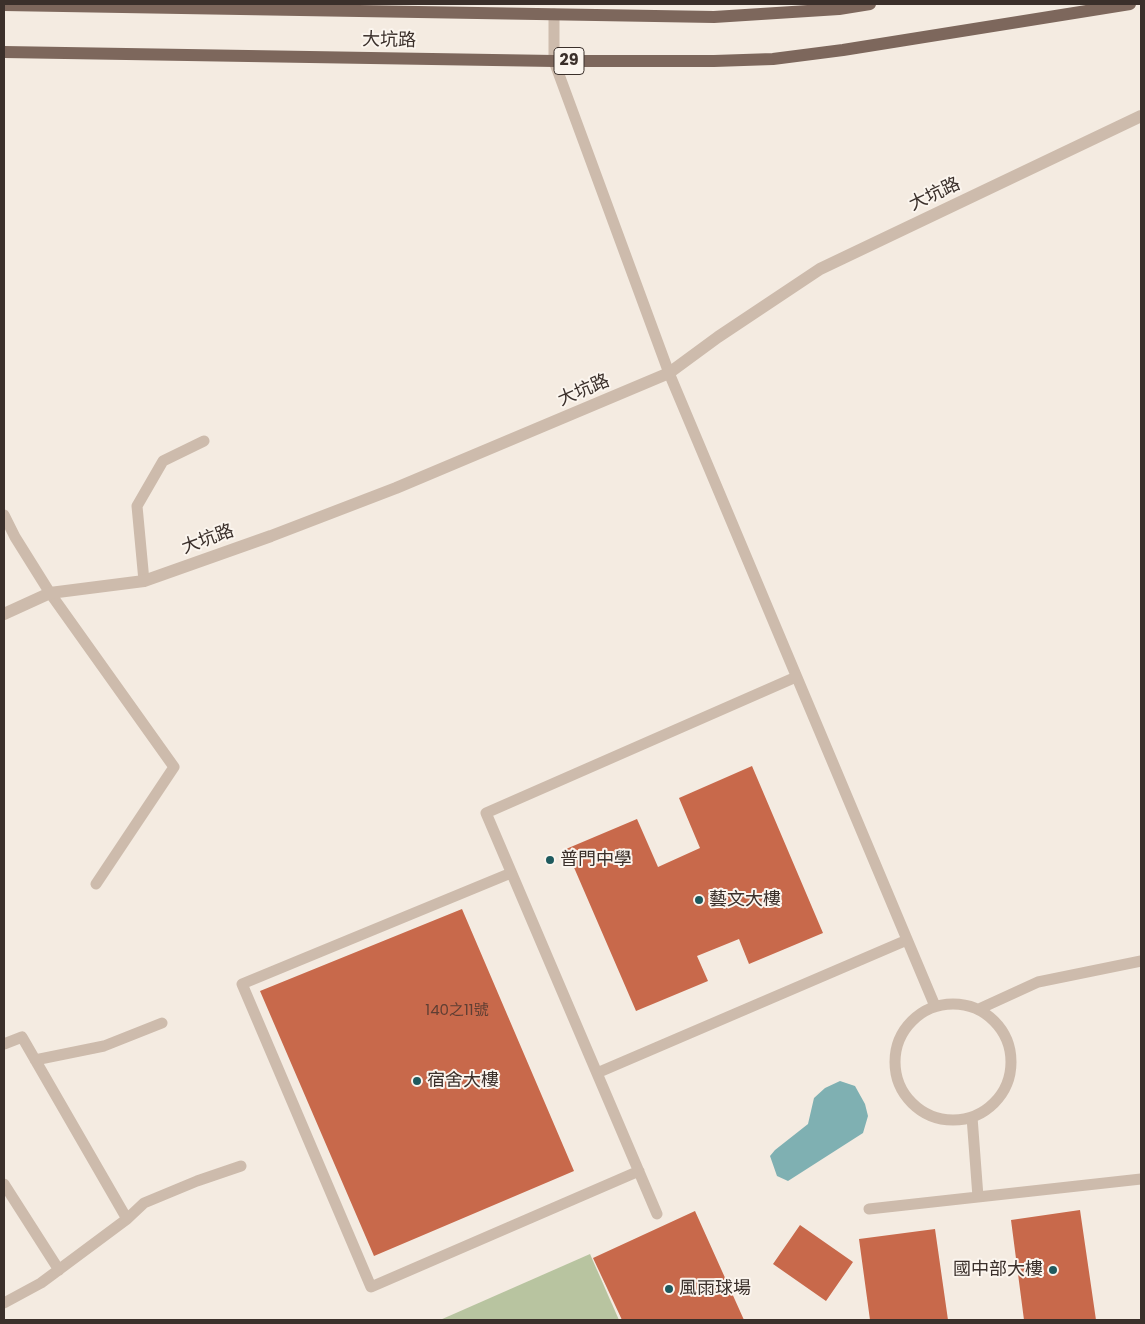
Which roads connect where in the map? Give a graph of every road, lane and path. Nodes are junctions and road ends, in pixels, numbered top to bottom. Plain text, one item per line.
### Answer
1 (870, 4) edge
2 (1130, 4) edge
3 (4, 6) edge
4 (554, 14) junction
5 (4, 52) edge
6 (554, 61) junction
7 (1141, 116) edge
8 (669, 373) junction
9 (204, 441) dead end
10 (4, 515) edge
11 (9, 538) edge
12 (144, 582) junction
13 (50, 593) junction
14 (4, 614) edge
15 (796, 677) junction
16 (511, 873) junction
17 (96, 884) dead end
18 (907, 940) junction
19 (1141, 961) edge
20 (935, 1006) junction
21 (979, 1009) junction
22 (162, 1024) dead end
23 (4, 1044) edge
24 (35, 1060) junction
25 (597, 1074) junction
26 (972, 1117) junction
27 (241, 1166) dead end
28 (639, 1172) junction
29 (1141, 1179) edge
30 (4, 1184) edge
31 (978, 1197) junction
32 (869, 1209) dead end
33 (657, 1214) dead end
34 (127, 1219) junction
35 (59, 1270) junction
36 (4, 1303) edge

1 - 4 main road, 大坑路
2 - 6 main road, 大坑路 / 29
3 - 4 main road, 大坑路
4 - 6 lane
5 - 6 main road, 大坑路 / 29
6 - 8 lane
7 - 8 street, 大坑路
8 - 12 street, 大坑路
8 - 15 lane
9 - 12 lane
10 - 11 lane
11 - 13 lane
12 - 13 street, 大坑路
13 - 14 street, 大坑路
13 - 17 lane
15 - 16 lane
15 - 18 lane
16 - 25 lane
16 - 28 lane
18 - 20 lane
18 - 25 lane
19 - 21 lane
20 - 21 lane
20 - 26 lane
21 - 26 lane
22 - 24 lane
23 - 24 lane
24 - 34 lane
25 - 28 lane
26 - 31 lane
27 - 34 lane
28 - 33 lane
29 - 31 lane
30 - 35 lane
31 - 32 lane
34 - 35 lane
35 - 36 lane

